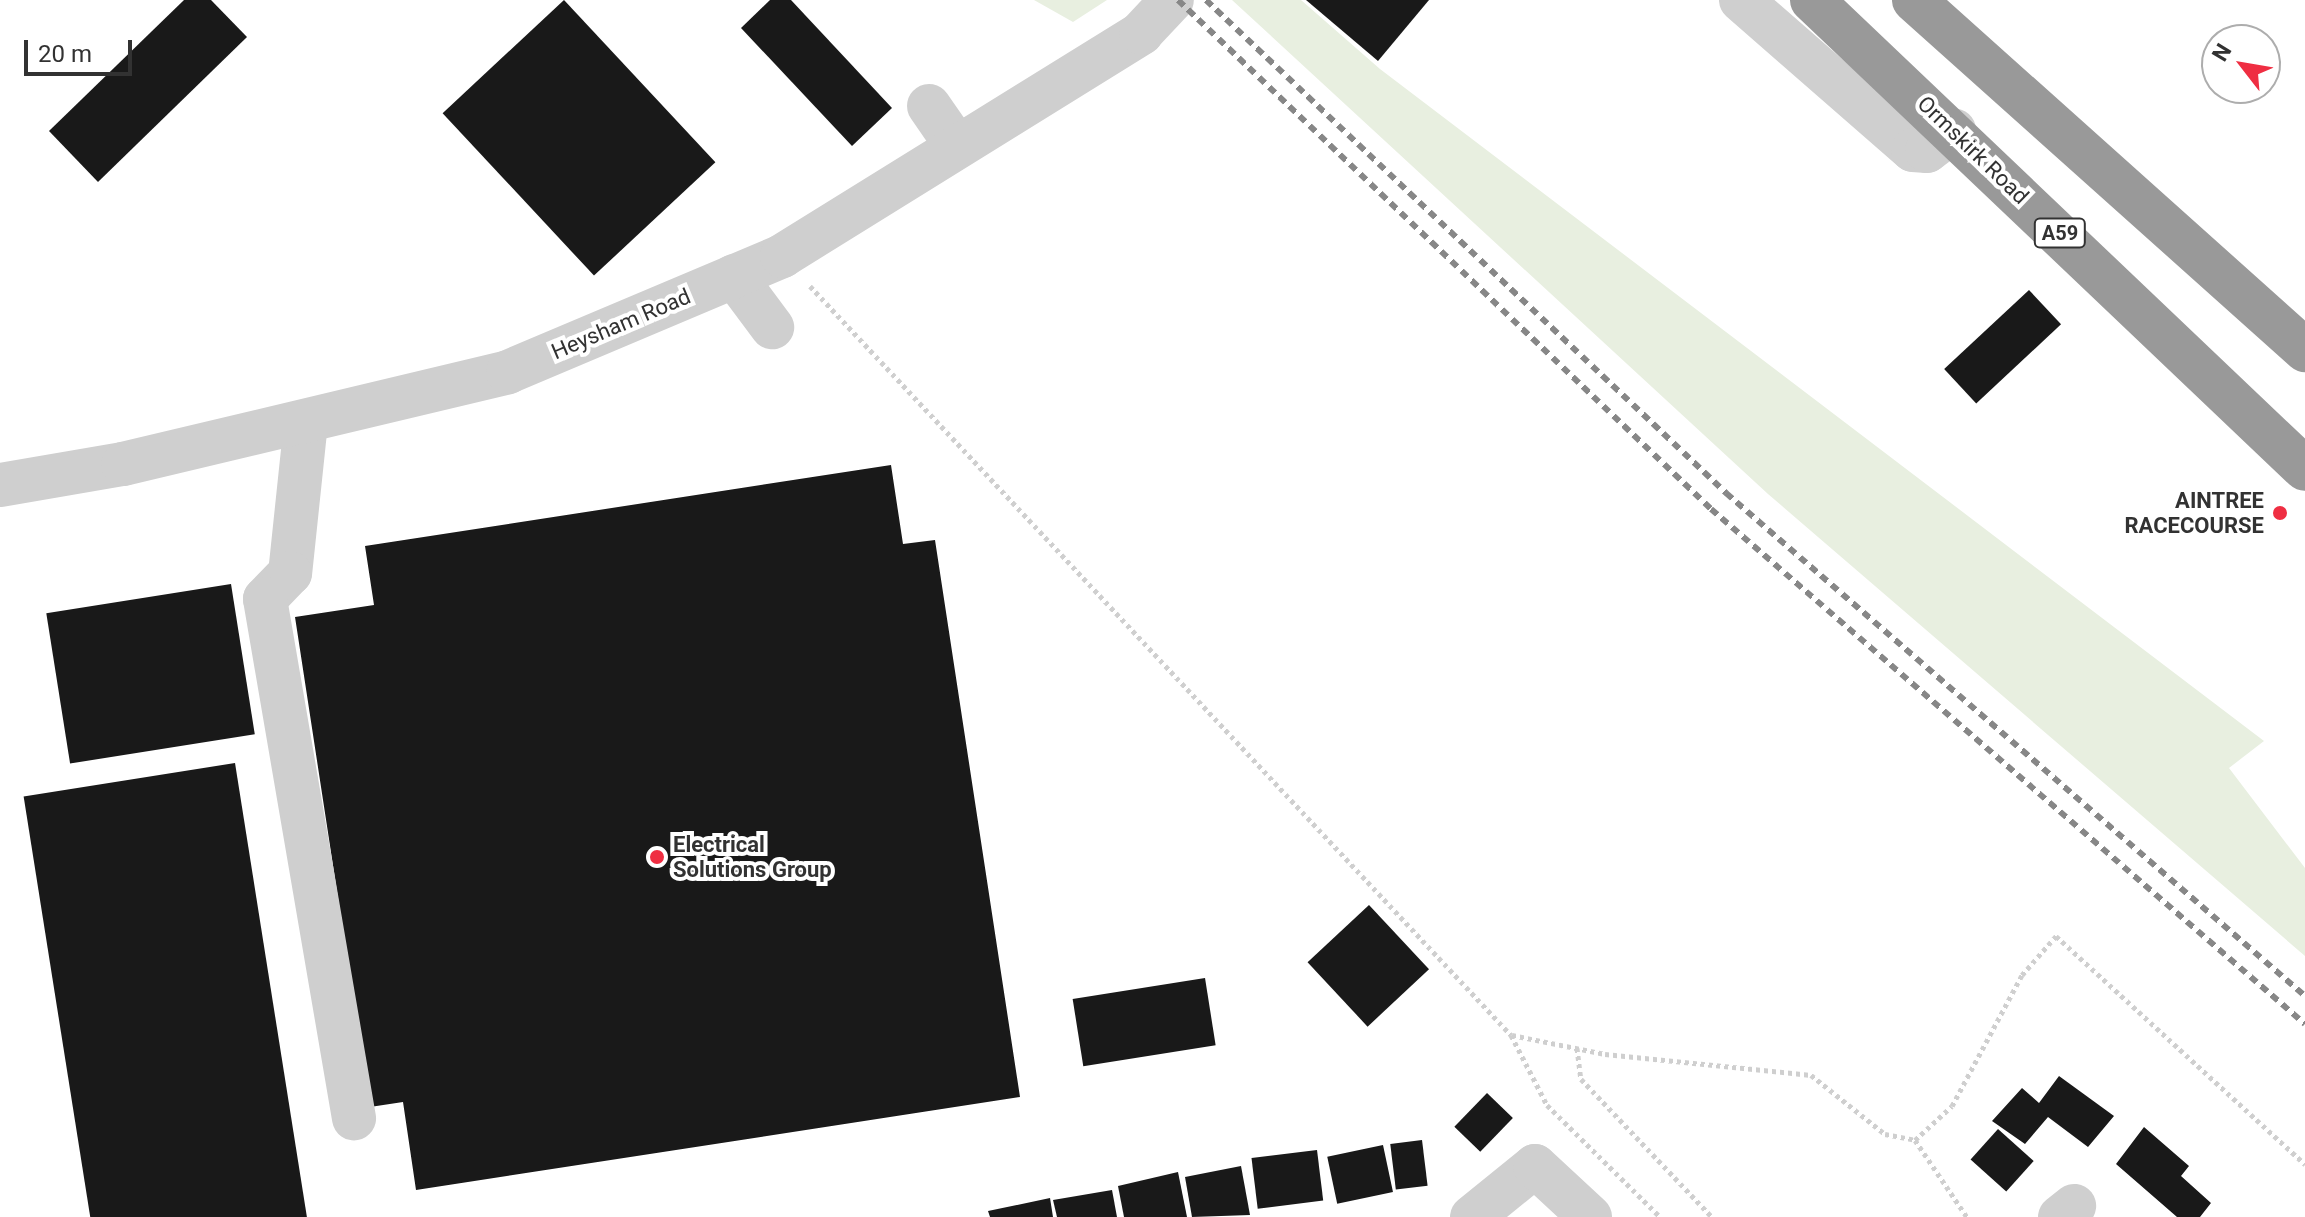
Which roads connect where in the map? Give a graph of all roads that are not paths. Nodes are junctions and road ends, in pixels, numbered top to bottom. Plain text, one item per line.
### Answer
1 (1172, 0) edge
2 (1741, 0) edge
3 (1812, 0) edge
4 (1914, 0) edge
5 (929, 106) dead end
6 (1954, 131) junction
7 (956, 145) junction
8 (734, 276) junction
9 (772, 327) dead end
10 (2305, 350) edge
11 (306, 422) junction
12 (2305, 469) edge
13 (0, 485) edge
14 (354, 1118) dead end
15 (1472, 1217) edge
16 (1590, 1217) edge

1 - 7 street, Heysham Road
2 - 6 street
3 - 6 highway, Ormskirk Road / A59
4 - 10 highway
5 - 7 street
6 - 12 highway, Ormskirk Road / A59
7 - 8 street, Heysham Road
8 - 9 street
8 - 11 street, Heysham Road
11 - 13 street, Heysham Road
11 - 14 street
15 - 16 street

